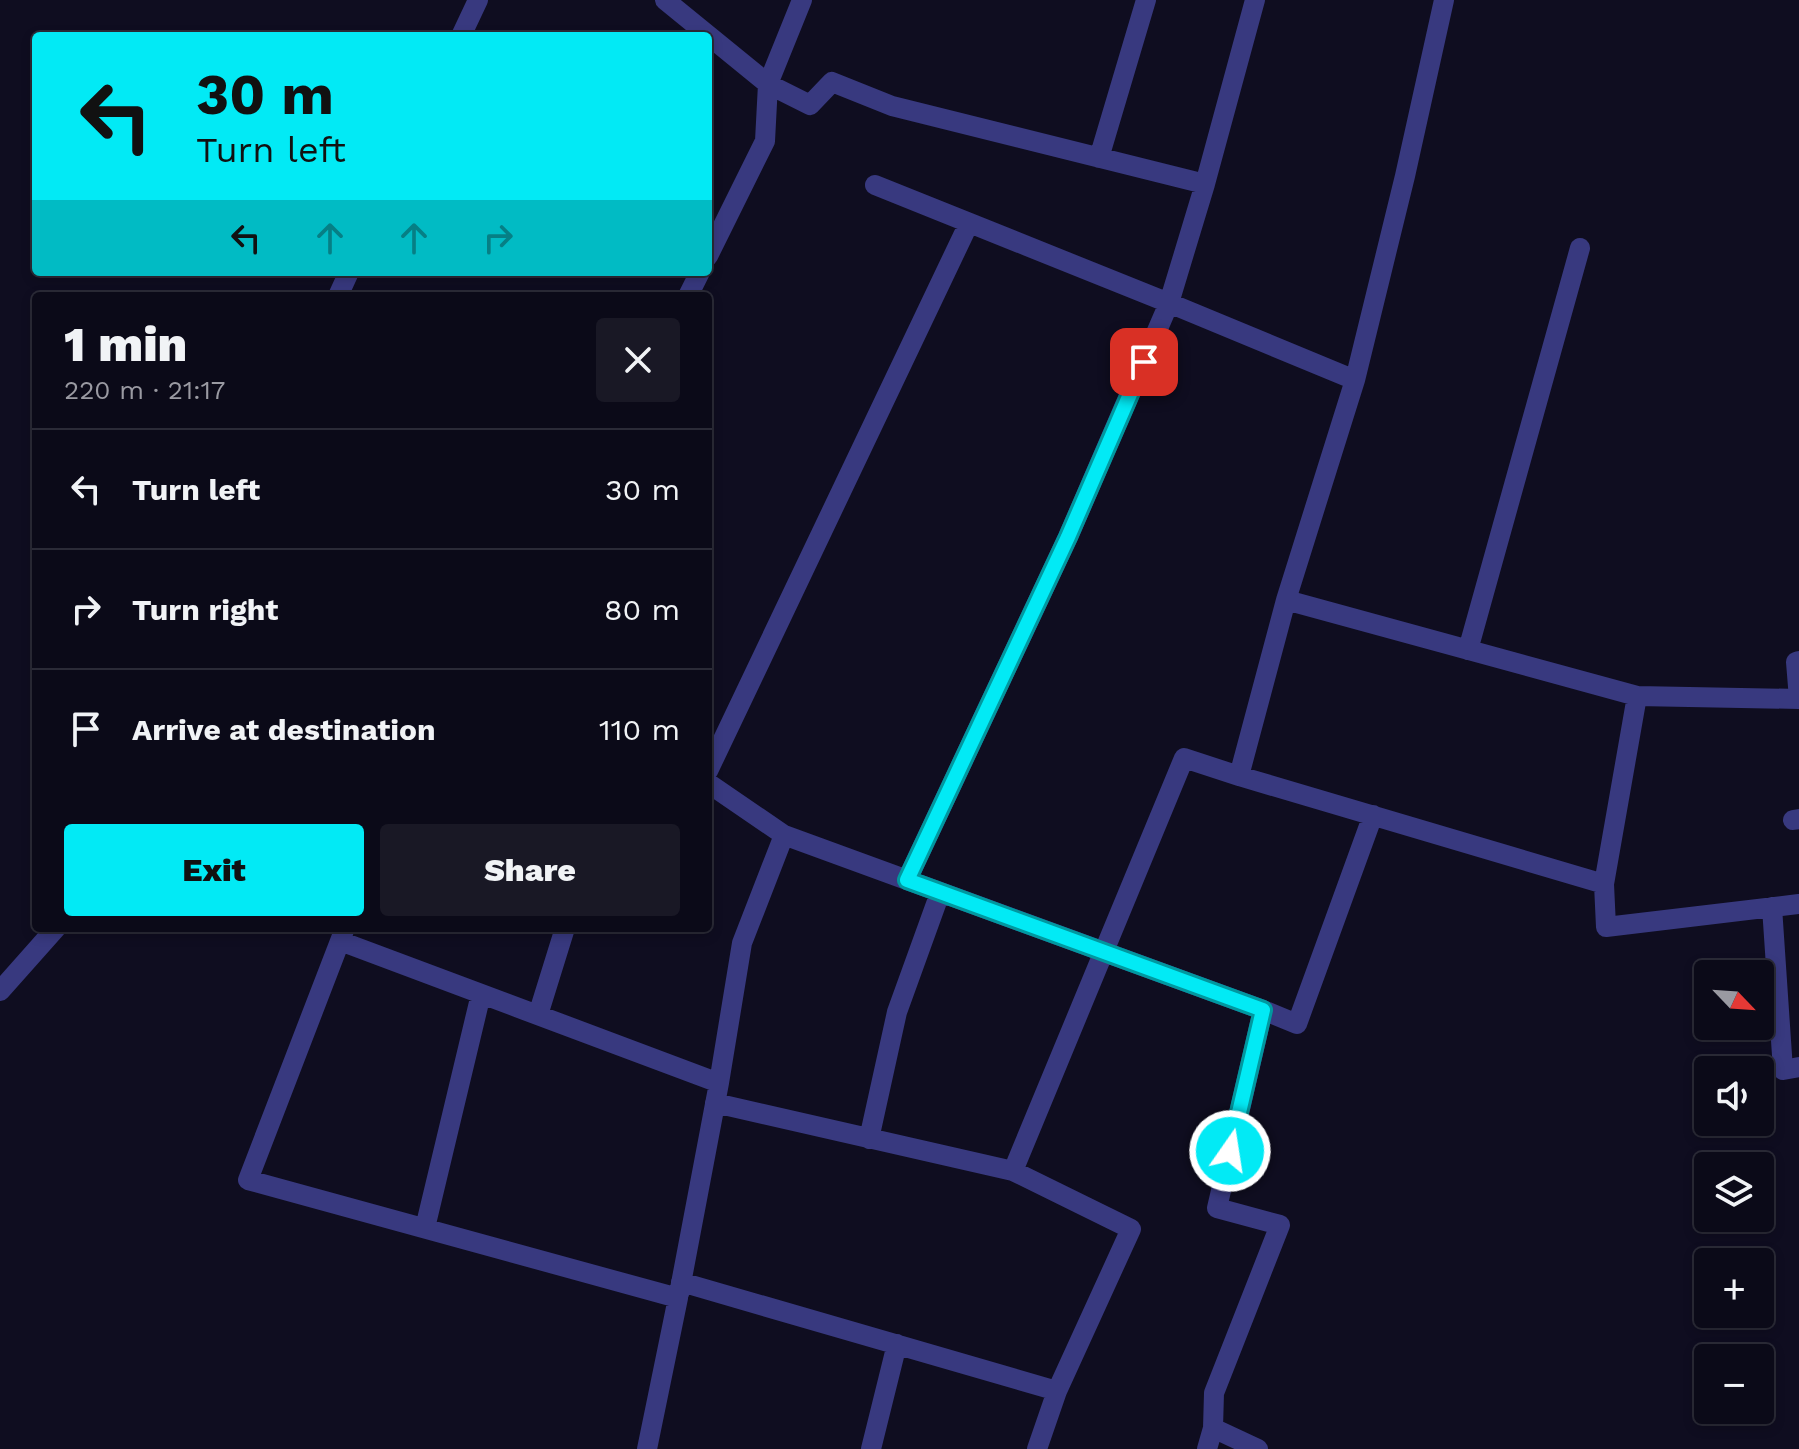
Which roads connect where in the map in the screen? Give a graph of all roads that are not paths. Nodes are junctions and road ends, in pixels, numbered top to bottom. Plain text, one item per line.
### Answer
1 (478, 0) edge
2 (665, 0) edge
3 (802, 0) edge
4 (1146, 0) edge
5 (1255, 0) edge
6 (1444, 0) edge
7 (463, 32) edge
8 (704, 32) edge
9 (712, 38) edge
10 (768, 84) junction
11 (1099, 158) junction
12 (1205, 184) junction
13 (875, 185) dead end
14 (969, 223) junction
15 (712, 248) edge
16 (1580, 248) dead end
17 (1169, 303) junction
18 (1355, 380) junction
19 (1286, 600) junction
20 (1468, 650) junction
21 (1799, 661) edge
22 (1637, 696) junction
23 (712, 763) edge
24 (1239, 776) junction
25 (712, 786) edge
26 (1373, 815) junction
27 (784, 835) junction
28 (907, 880) junction
29 (1604, 884) junction
30 (940, 893) junction
31 (1799, 904) edge
32 (1772, 907) junction
33 (52, 932) edge
34 (564, 932) edge
35 (342, 934) edge
36 (1104, 952) junction
37 (0, 991) edge
38 (481, 994) junction
39 (1263, 1010) junction
40 (538, 1015) junction
41 (1799, 1067) edge
42 (717, 1093) junction
43 (869, 1139) junction
44 (1013, 1171) junction
45 (425, 1228) junction
46 (680, 1290) junction
47 (897, 1344) junction
48 (1057, 1391) junction
49 (1213, 1428) junction
50 (647, 1449) edge
51 (871, 1449) edge
52 (1037, 1449) edge
53 (1207, 1449) edge
54 (1258, 1449) edge

1 - 7 street
2 - 8 street
3 - 10 street
4 - 11 street
5 - 12 street
6 - 18 street
9 - 10 street
10 - 11 street
10 - 15 street
11 - 12 street
12 - 17 street
13 - 14 street
14 - 17 street
14 - 23 street
16 - 20 street
17 - 18 street
17 - 28 street
18 - 19 street
19 - 20 street
19 - 24 street
20 - 22 street
21 - 22 street
22 - 29 street
24 - 26 street
24 - 36 street
25 - 27 street
26 - 29 street
26 - 39 street
27 - 28 street
27 - 42 street
28 - 30 street
29 - 32 street
30 - 36 street
30 - 43 street
31 - 32 street
32 - 41 street
33 - 37 street
34 - 40 street
35 - 38 street
35 - 45 street
36 - 39 street
36 - 44 street
38 - 40 street
38 - 45 street
39 - 49 street
40 - 42 street
42 - 43 street
42 - 46 street
43 - 44 street
44 - 48 street
45 - 46 street
46 - 47 street
46 - 50 street
47 - 48 street
47 - 51 street
48 - 52 street
49 - 53 street
49 - 54 street

